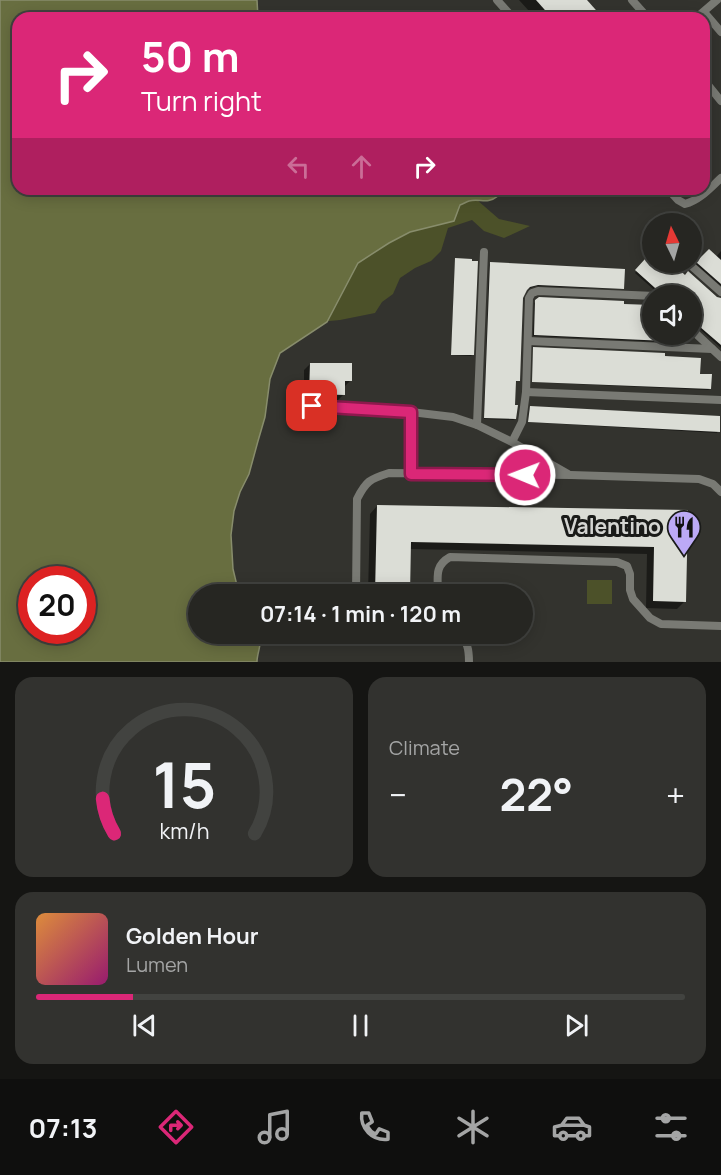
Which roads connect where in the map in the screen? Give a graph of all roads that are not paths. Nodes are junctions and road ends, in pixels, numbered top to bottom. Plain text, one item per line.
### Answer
1 (497, 0) edge
2 (632, 0) edge
3 (717, 0) edge
4 (508, 12) edge
5 (643, 12) edge
6 (704, 12) edge
7 (710, 19) edge
8 (721, 32) edge
9 (710, 87) edge
10 (721, 100) edge
11 (721, 178) edge
12 (710, 188) edge
13 (673, 195) edge
14 (703, 195) edge
15 (484, 252) dead end
16 (699, 273) edge
17 (721, 292) edge
18 (642, 295) edge
19 (702, 340) edge
20 (528, 341) junction
21 (712, 349) junction
22 (721, 357) edge
23 (526, 392) junction
24 (721, 400) edge
25 (312, 406) dead end
26 (411, 412) junction
27 (477, 425) junction
28 (512, 442) junction
29 (411, 474) junction
30 (571, 475) junction
31 (721, 492) edge
32 (356, 584) edge
33 (438, 584) edge
34 (721, 626) edge
35 (466, 644) edge
36 (469, 662) edge

1 - 4 lane
2 - 5 lane
3 - 6 lane
7 - 8 lane
9 - 10 lane
11 - 12 lane
13 - 14 lane
15 - 27 lane
16 - 17 lane
18 - 20 lane
19 - 21 lane
20 - 21 lane
20 - 23 lane
21 - 22 lane
23 - 24 lane
23 - 28 lane
25 - 26 lane
26 - 27 lane
26 - 29 lane
27 - 28 lane
28 - 30 lane
29 - 30 lane
29 - 32 lane
30 - 31 lane
33 - 34 lane
35 - 36 lane

